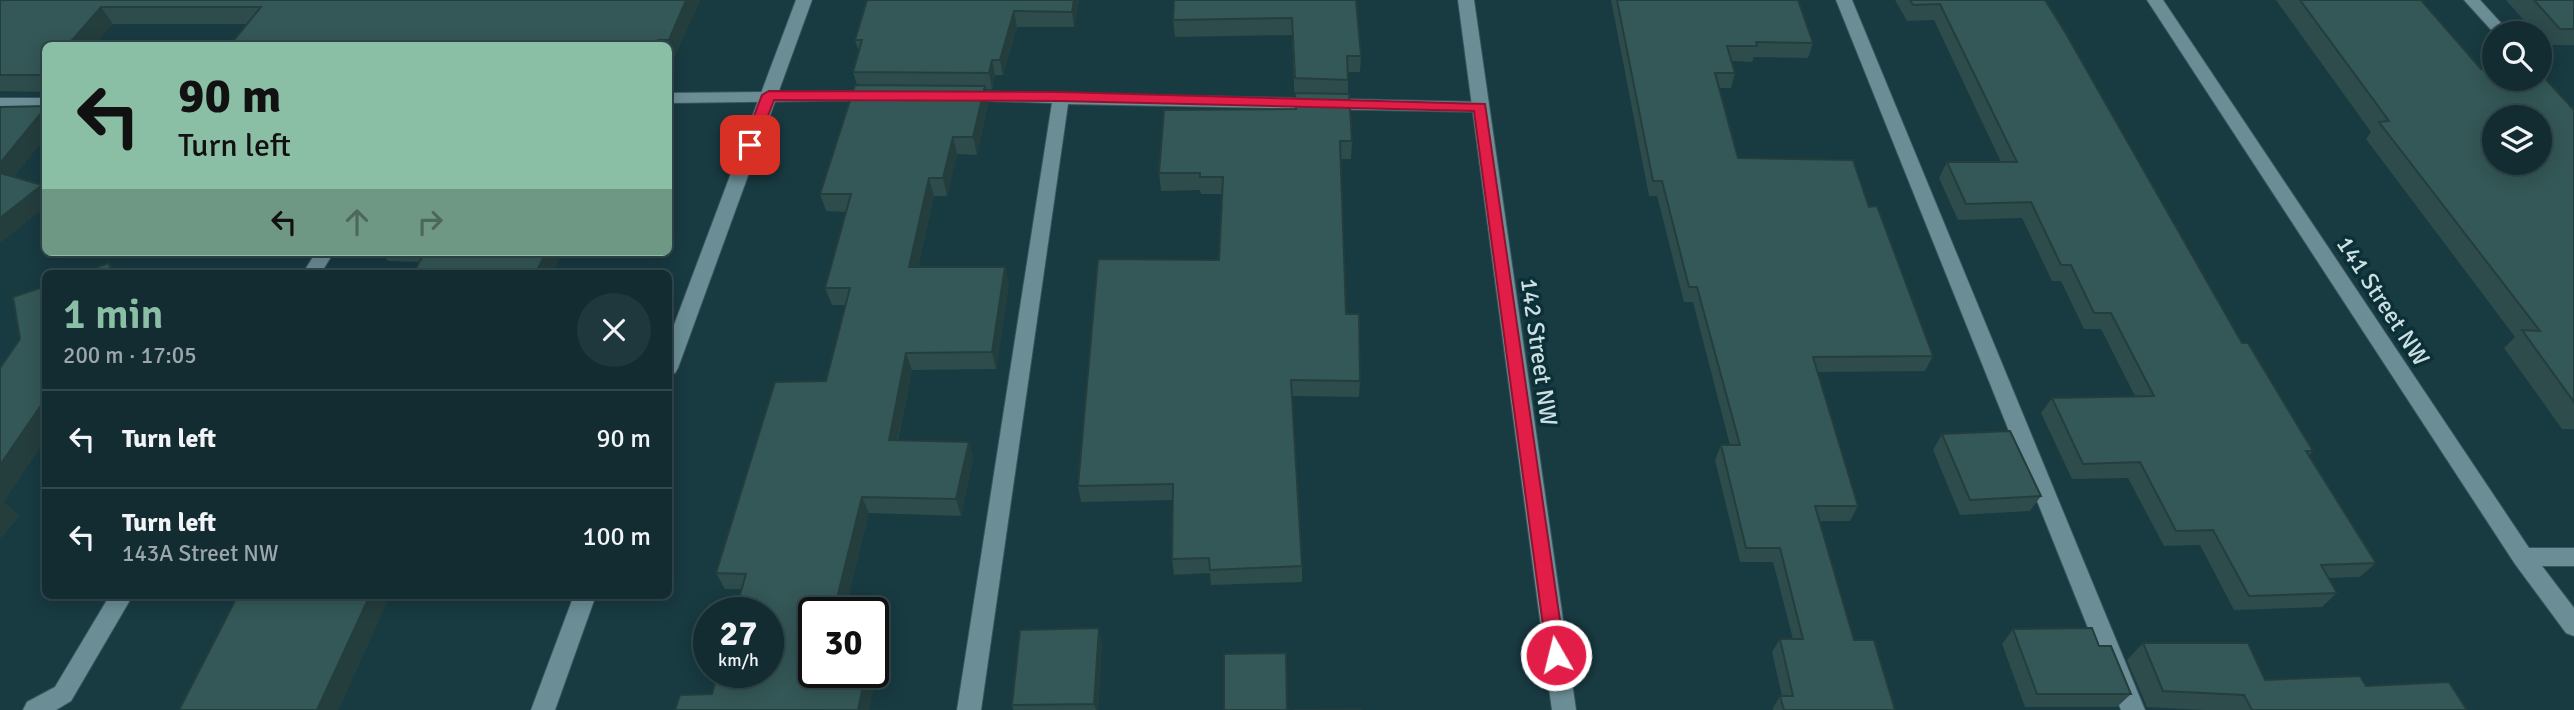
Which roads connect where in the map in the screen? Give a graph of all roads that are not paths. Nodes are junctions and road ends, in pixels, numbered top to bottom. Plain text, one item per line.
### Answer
1 (804, 0) edge
2 (1466, 0) edge
3 (1844, 0) edge
4 (2155, 0) edge
5 (2472, 0) edge
6 (2491, 21) edge
7 (769, 95) junction
8 (894, 96) edge
9 (950, 96) edge
10 (1061, 97) junction
11 (672, 98) edge
12 (0, 103) edge
13 (42, 103) edge
14 (1480, 107) junction
15 (672, 357) edge
16 (2523, 557) junction
17 (2574, 557) edge
18 (120, 599) edge
19 (584, 599) edge
20 (2574, 626) edge
21 (35, 710) edge
22 (543, 710) edge
23 (969, 710) edge
24 (1564, 710) edge
25 (2133, 710) edge

1 - 7 street
2 - 14 street, 142 Street NW
3 - 25 street
4 - 16 street, 141 Street NW
5 - 6 street
7 - 8 street
7 - 11 street
7 - 15 street
9 - 10 street
10 - 14 street
10 - 23 street
12 - 13 street
14 - 24 street, 142 Street NW
16 - 17 street
16 - 20 street, 141 Street NW
18 - 21 street
19 - 22 street

